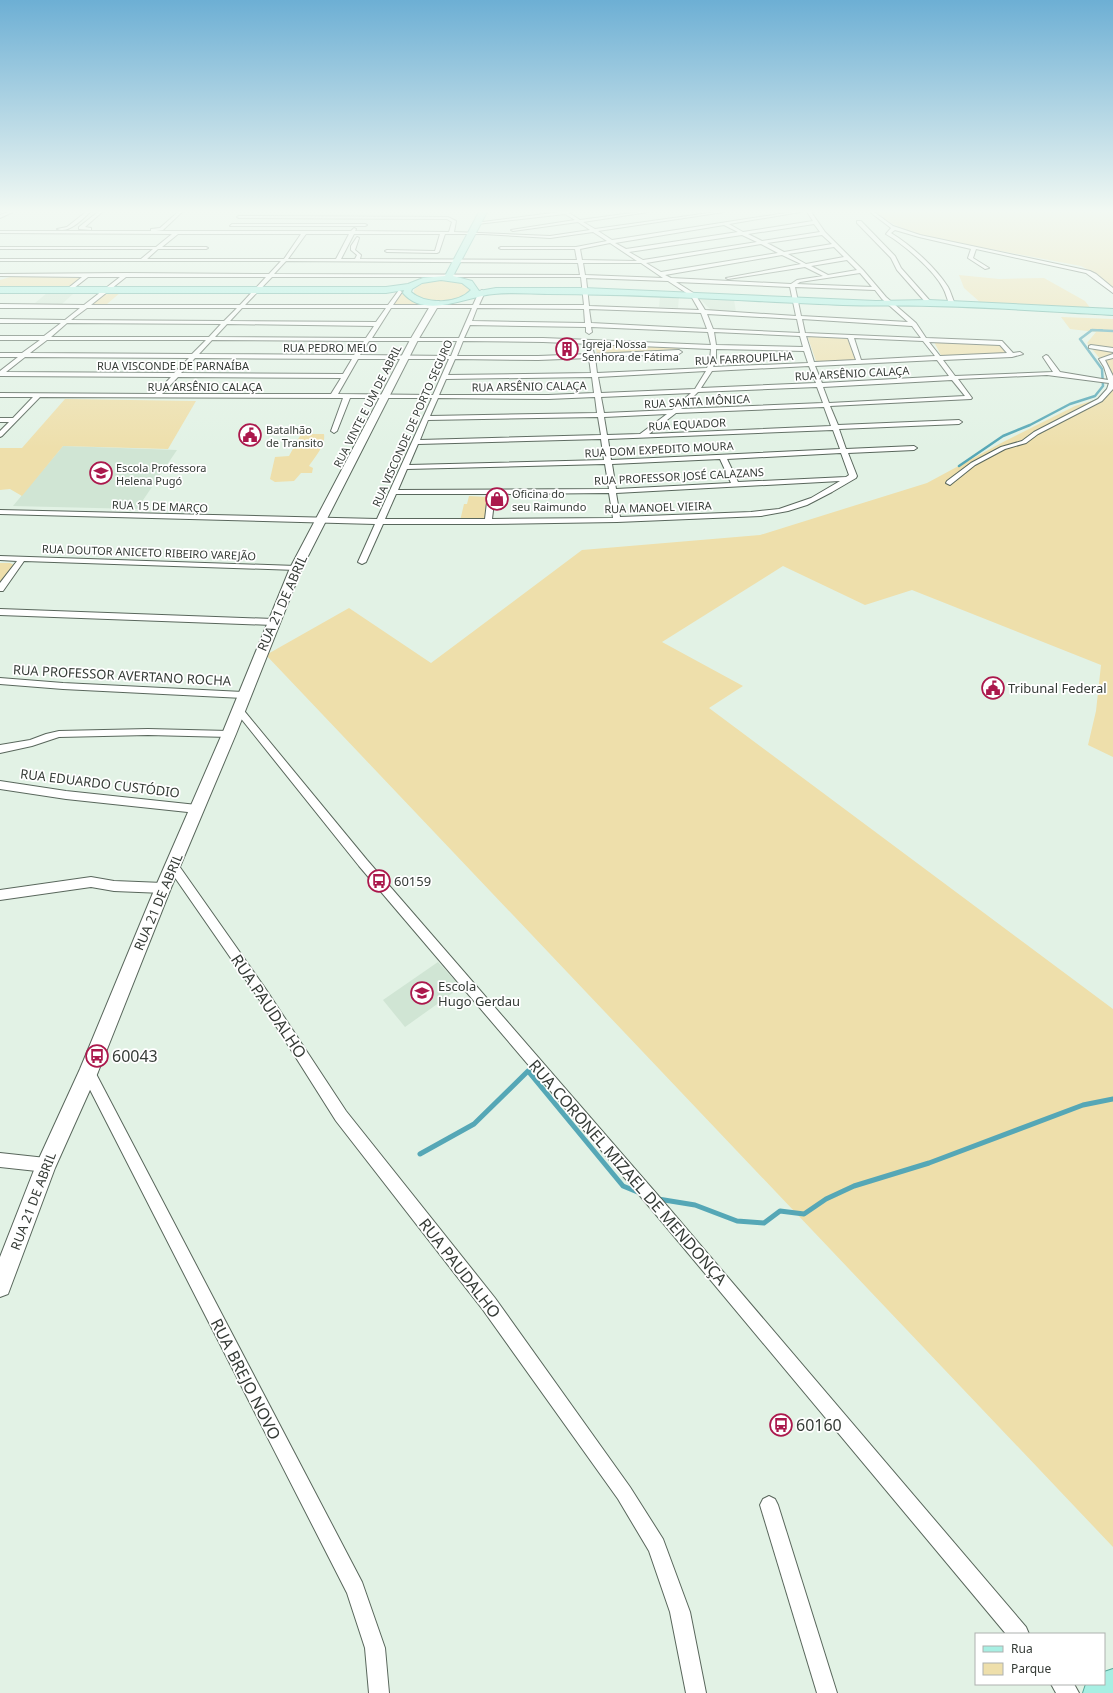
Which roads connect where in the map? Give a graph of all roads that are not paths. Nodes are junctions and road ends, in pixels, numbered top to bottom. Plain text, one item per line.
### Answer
1 (105, 291) edge
2 (255, 291) edge
3 (399, 291) edge
4 (409, 291) edge
5 (471, 291) edge
6 (478, 291) edge
7 (489, 291) edge
8 (584, 291) joint
9 (687, 291) edge
10 (794, 291) edge
11 (860, 291) edge
12 (879, 291) edge
13 (918, 291) edge
14 (947, 291) edge
15 (482, 292) junction
16 (866, 294) dead end
17 (693, 295) junction
18 (873, 296) dead end
19 (796, 301) junction
20 (891, 303) junction
21 (929, 303) junction
22 (435, 304) junction
23 (952, 304) junction
24 (0, 306) edge
25 (87, 306) junction
26 (242, 306) junction
27 (390, 306) junction
28 (476, 306) junction
29 (586, 307) junction
30 (705, 312) junction
31 (1113, 312) edge
32 (1113, 317) edge
33 (799, 318) junction
34 (0, 321) edge
35 (68, 321) junction
36 (226, 322) junction
37 (467, 323) junction
38 (378, 324) junction
39 (914, 324) junction
40 (588, 325) junction
41 (712, 331) junction
42 (802, 334) junction
43 (850, 336) junction
44 (0, 338) edge
45 (44, 338) junction
46 (209, 340) junction
47 (367, 340) junction
48 (414, 340) junction
49 (460, 340) junction
50 (925, 340) junction
51 (591, 342) junction
52 (707, 347) junction
53 (1091, 347) dead end
54 (715, 348) junction
55 (541, 349) junction
56 (806, 349) junction
57 (1113, 350) edge
58 (1020, 354) dead end
59 (0, 355) edge
60 (24, 355) junction
61 (1012, 355) junction
62 (1113, 356) edge
63 (192, 357) junction
64 (356, 357) junction
65 (405, 357) junction
66 (592, 357) junction
67 (1046, 357) dead end
68 (452, 358) junction
69 (939, 359) junction
70 (859, 362) junction
71 (812, 364) junction
72 (1110, 366) edge
73 (711, 369) junction
74 (0, 374) edge
75 (1057, 374) junction
76 (595, 375) junction
77 (174, 376) junction
78 (345, 376) junction
79 (444, 377) junction
80 (955, 378) junction
81 (1106, 381) edge
82 (819, 385) junction
83 (698, 391) junction
84 (0, 394) edge
85 (38, 395) junction
86 (597, 395) junction
87 (156, 396) junction
88 (386, 396) junction
89 (333, 397) junction
90 (347, 397) junction
91 (435, 397) junction
92 (826, 404) junction
93 (676, 411) junction
94 (601, 415) junction
95 (426, 418) junction
96 (0, 420) edge
97 (14, 420) junction
98 (959, 422) dead end
99 (834, 427) junction
100 (334, 430) dead end
101 (0, 435) edge
102 (642, 436) junction
103 (604, 438) junction
104 (416, 442) junction
105 (914, 448) dead end
106 (844, 451) junction
107 (723, 457) junction
108 (608, 462) junction
109 (404, 467) junction
110 (850, 477) junction
111 (735, 484) junction
112 (950, 484) dead end
113 (613, 491) junction
114 (392, 492) junction
115 (492, 492) junction
116 (0, 512) edge
117 (617, 520) junction
118 (320, 521) junction
119 (379, 522) junction
120 (488, 522) junction
121 (0, 558) edge
122 (22, 559) junction
123 (362, 562) dead end
124 (296, 568) junction
125 (0, 588) edge
126 (0, 612) edge
127 (272, 622) junction
128 (0, 681) edge
129 (241, 702) junction
130 (229, 734) junction
131 (0, 749) edge
132 (0, 785) edge
133 (197, 809) junction
134 (173, 866) junction
135 (163, 888) junction
136 (0, 895) edge
137 (88, 1072) junction
138 (0, 1160) edge
139 (46, 1165) junction
140 (0, 1286) edge
141 (769, 1505) dead end
142 (1018, 1633) edge
143 (1062, 1685) edge
144 (1113, 1685) edge
145 (379, 1693) edge
146 (696, 1693) edge
147 (827, 1693) edge
148 (1069, 1693) edge
149 (1099, 1693) edge

1 - 25 street
2 - 26 street
3 - 27 street
4 - 22 main road
5 - 22 main road
6 - 15 main road
7 - 15 main road
8 - 17 main road
8 - 29 street
9 - 17 street
10 - 19 street
11 - 16 street
12 - 20 street
13 - 21 street
14 - 23 street
15 - 28 street, RUA VISCONDE DE PORTO SEGURO
17 - 19 main road
17 - 30 street
18 - 20 street
19 - 20 main road
19 - 33 street
20 - 21 main road
20 - 32 main road
20 - 39 street
21 - 23 main road
22 - 27 street
22 - 28 street
22 - 48 street, RUA VINTE E UM DE ABRIL
23 - 31 main road
24 - 25 street
25 - 26 street
25 - 35 street
26 - 27 street
26 - 36 street
27 - 38 street
28 - 29 street
28 - 37 street, RUA VISCONDE DE PORTO SEGURO
29 - 30 street
29 - 40 street
30 - 33 street
30 - 41 street
33 - 39 street
33 - 42 street
34 - 35 street
35 - 36 street
35 - 45 street
36 - 38 street
36 - 46 street
37 - 40 street
37 - 49 street, RUA VISCONDE DE PORTO SEGURO
38 - 47 street
39 - 50 street
40 - 41 street
40 - 51 street
41 - 42 street
41 - 54 street
42 - 43 street
42 - 56 street
43 - 50 street
43 - 70 street
44 - 45 street
45 - 46 street
45 - 60 street
46 - 47 street
46 - 63 street
47 - 48 street
47 - 64 street
48 - 49 street
48 - 65 street, RUA VINTE E UM DE ABRIL
49 - 55 street
49 - 68 street, RUA VISCONDE DE PORTO SEGURO
50 - 61 street
50 - 69 street
51 - 52 street
51 - 55 street
51 - 66 street
52 - 54 street
52 - 66 street, RUA PEDRO MELO
53 - 57 street
54 - 56 street
54 - 73 street
55 - 66 street, RUA PEDRO MELO
55 - 68 street, RUA PEDRO MELO
56 - 71 street
58 - 61 street, RUA FARROUPILHA
59 - 60 street, RUA PEDRO MELO
60 - 63 street, RUA PEDRO MELO
60 - 74 street
61 - 69 street, RUA FARROUPILHA
62 - 72 street
63 - 64 street, RUA PEDRO MELO
63 - 77 street
64 - 65 street, RUA PEDRO MELO
64 - 78 street
65 - 68 street, RUA PEDRO MELO
65 - 88 street, RUA VINTE E UM DE ABRIL
66 - 76 street
67 - 75 street
68 - 79 street, RUA VISCONDE DE PORTO SEGURO
69 - 70 street, RUA FARROUPILHA
69 - 80 street
70 - 71 street, RUA FARROUPILHA
71 - 73 street, RUA FARROUPILHA
71 - 82 street
72 - 81 street
73 - 76 street, RUA FARROUPILHA
73 - 83 street
74 - 77 street, RUA VISCONDE DE PARNAÍBA
75 - 80 street, RUA ARSÊNIO CALAÇA
75 - 81 street, RUA ARSÊNIO CALAÇA
76 - 79 street, RUA FARROUPILHA
76 - 86 street
77 - 78 street, RUA VISCONDE DE PARNAÍBA
77 - 87 street
78 - 89 street
79 - 91 street, RUA VISCONDE DE PORTO SEGURO
80 - 82 street, RUA ARSÊNIO CALAÇA
80 - 92 street, RUA SANTA MÔNICA
81 - 112 street
82 - 83 street, RUA ARSÊNIO CALAÇA
82 - 92 street
83 - 86 street, RUA ARSÊNIO CALAÇA
83 - 93 street
84 - 85 street, RUA ARSÊNIO CALAÇA
85 - 87 street, RUA ARSÊNIO CALAÇA
85 - 97 street
86 - 91 street, RUA ARSÊNIO CALAÇA
86 - 94 street
87 - 89 street, RUA ARSÊNIO CALAÇA
88 - 90 street, RUA ARSÊNIO CALAÇA
88 - 91 street, RUA ARSÊNIO CALAÇA
88 - 118 street, RUA VINTE E UM DE ABRIL
89 - 90 street, RUA ARSÊNIO CALAÇA
90 - 100 street
91 - 95 street, RUA VISCONDE DE PORTO SEGURO
92 - 93 street, RUA SANTA MÔNICA
92 - 99 street
93 - 94 street, RUA SANTA MÔNICA
93 - 102 street
94 - 95 street, RUA SANTA MÔNICA
94 - 103 street
95 - 104 street, RUA VISCONDE DE PORTO SEGURO
96 - 97 street
97 - 101 street
98 - 99 street, RUA EQUADOR
99 - 102 street, RUA EQUADOR
99 - 106 street
102 - 103 street, RUA EQUADOR
103 - 104 street, RUA EQUADOR
103 - 108 street
104 - 109 street, RUA VISCONDE DE PORTO SEGURO
105 - 106 street, RUA DOM EXPEDITO MOURA
106 - 107 street, RUA DOM EXPEDITO MOURA
106 - 110 street
107 - 108 street, RUA DOM EXPEDITO MOURA
107 - 111 street
108 - 109 street, RUA DOM EXPEDITO MOURA
108 - 113 street
109 - 114 street, RUA VISCONDE DE PORTO SEGURO
110 - 111 street, RUA PROFESSOR JOSÉ CALAZANS
110 - 117 street, RUA MANOEL VIEIRA
111 - 113 street, RUA PROFESSOR JOSÉ CALAZANS
113 - 115 street, RUA PROFESSOR JOSÉ CALAZANS
113 - 117 street
114 - 115 street, RUA PROFESSOR JOSÉ CALAZANS
114 - 119 street, RUA VISCONDE DE PORTO SEGURO
115 - 120 street
116 - 118 street, RUA 15 DE MARÇO
117 - 120 street, RUA MANOEL VIEIRA
118 - 119 street, RUA MANOEL VIEIRA
118 - 124 street, RUA 21 DE ABRIL
119 - 120 street, RUA MANOEL VIEIRA
119 - 123 street, RUA VISCONDE DE PORTO SEGURO
121 - 122 street, RUA DOUTOR ANICETO RIBEIRO VAREJÃO
122 - 124 street, RUA DOUTOR ANICETO RIBEIRO VAREJÃO
122 - 125 street
124 - 127 street, RUA 21 DE ABRIL
126 - 127 street
127 - 129 street, RUA 21 DE ABRIL
128 - 129 street, RUA PROFESSOR AVERTANO ROCHA
129 - 130 street, RUA 21 DE ABRIL
129 - 142 street, RUA CORONEL MIZAEL DE MENDONÇA
130 - 131 street
130 - 133 street, RUA 21 DE ABRIL
132 - 133 street, RUA EDUARDO CUSTÓDIO
133 - 134 street, RUA 21 DE ABRIL
134 - 135 street, RUA 21 DE ABRIL
134 - 146 street, RUA PAUDALHO
135 - 136 street
135 - 137 street, RUA 21 DE ABRIL
137 - 139 street, RUA 21 DE ABRIL
137 - 145 street, RUA BREJO NOVO
138 - 139 street
139 - 140 street, RUA 21 DE ABRIL
141 - 147 street
143 - 148 street
144 - 149 main road

